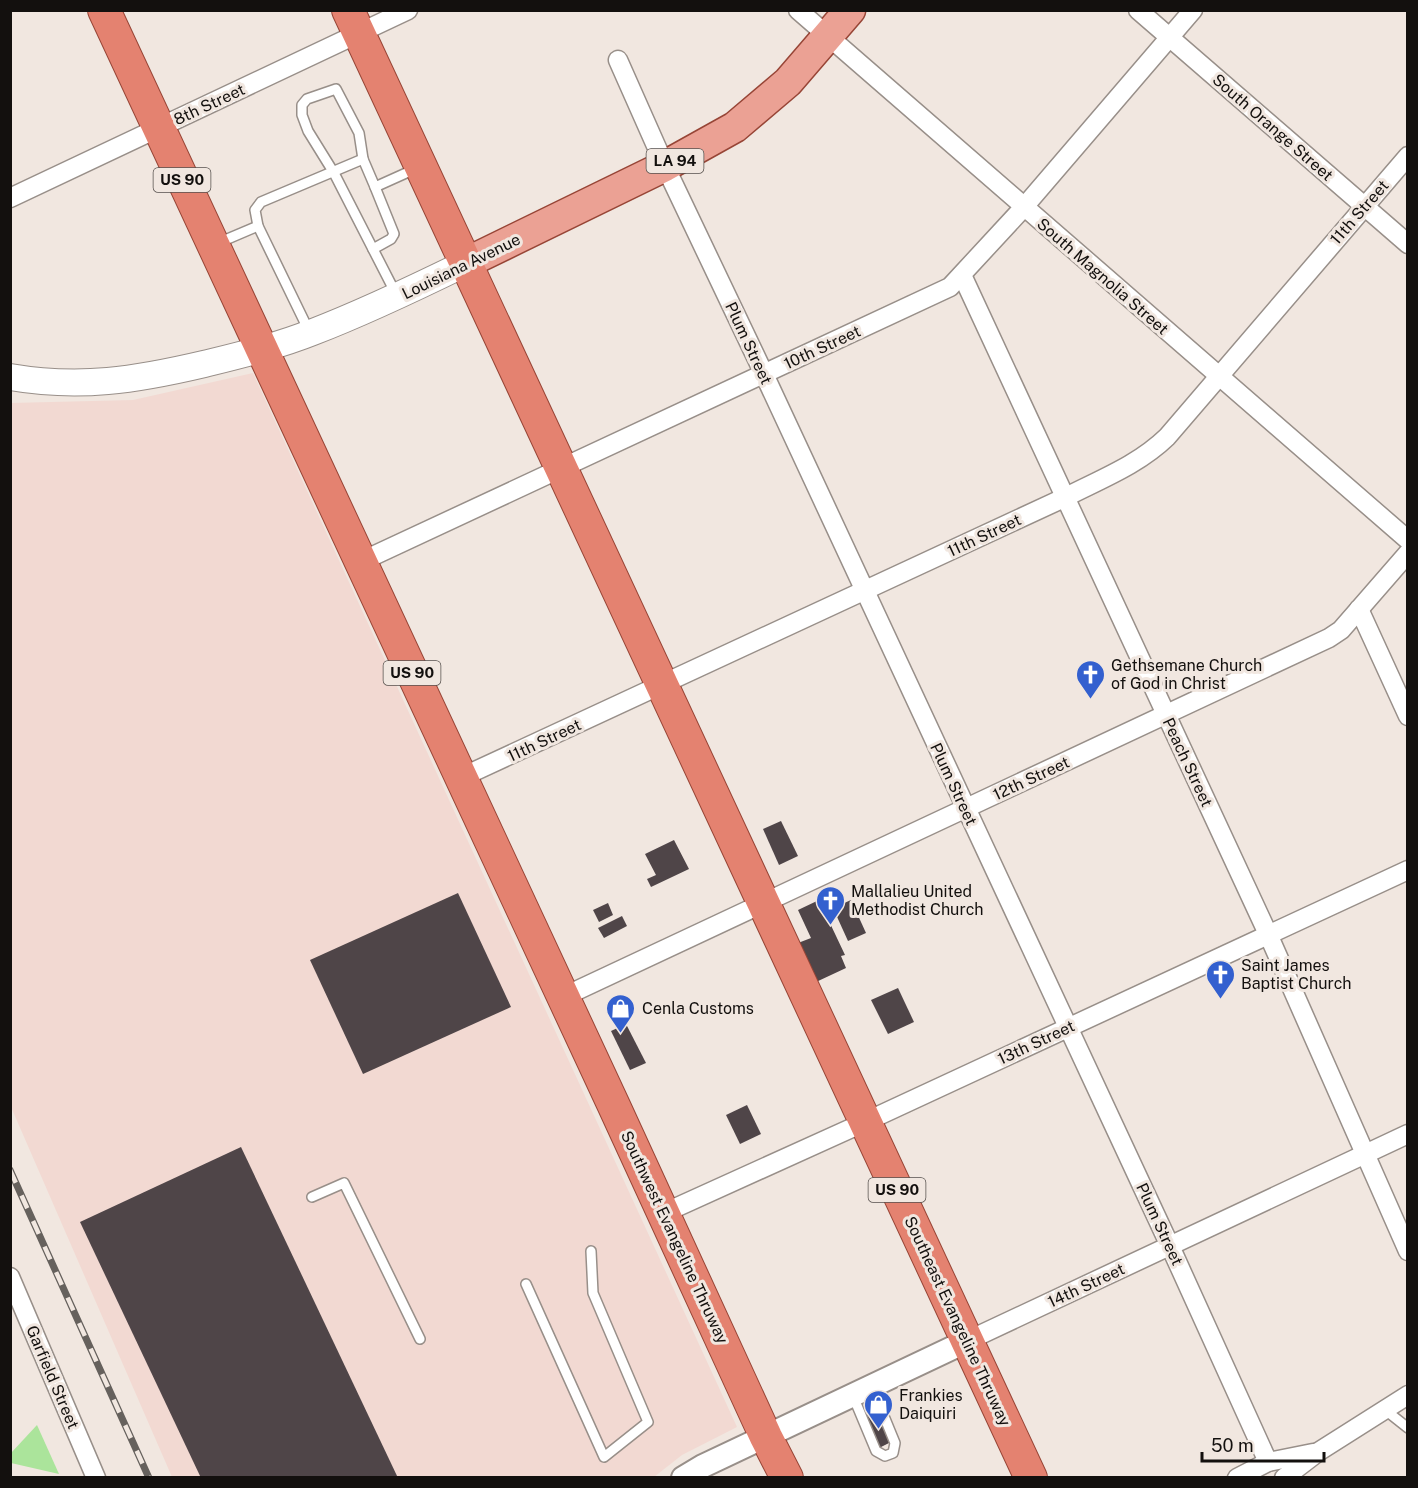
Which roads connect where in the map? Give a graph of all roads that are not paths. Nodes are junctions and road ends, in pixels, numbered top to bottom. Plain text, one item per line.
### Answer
1 (104, 10) edge
2 (408, 10) edge
3 (798, 10) edge
4 (850, 10) edge
5 (1138, 10) edge
6 (1193, 10) edge
7 (353, 22) edge
8 (828, 37) junction
9 (1169, 38) junction
10 (618, 60) dead end
11 (158, 129) junction
12 (1407, 156) edge
13 (363, 159) junction
14 (421, 166) junction
15 (665, 166) junction
16 (334, 173) junction
17 (375, 187) junction
18 (10, 198) edge
19 (1364, 206) junction
20 (1024, 207) junction
21 (258, 226) junction
22 (1407, 244) edge
23 (213, 246) junction
24 (373, 249) junction
25 (466, 263) junction
26 (962, 275) junction
27 (398, 296) junction
28 (310, 333) junction
29 (262, 348) junction
30 (764, 374) junction
31 (1218, 376) junction
32 (10, 377) edge
33 (562, 469) junction
34 (1066, 496) junction
35 (1407, 540) edge
36 (1407, 553) edge
37 (360, 562) junction
38 (864, 590) junction
39 (1359, 609) junction
40 (662, 685) junction
41 (1166, 714) junction
42 (1407, 716) edge
43 (460, 778) junction
44 (965, 809) junction
45 (1407, 870) edge
46 (764, 903) junction
47 (1268, 934) junction
48 (563, 997) junction
49 (1067, 1027) junction
50 (865, 1122) junction
51 (1407, 1134) edge
52 (1365, 1154) junction
53 (312, 1197) dead end
54 (663, 1213) junction
55 (1170, 1246) junction
56 (591, 1251) dead end
57 (1407, 1251) edge
58 (10, 1277) edge
59 (526, 1284) dead end
60 (15, 1302) edge
61 (420, 1339) dead end
62 (967, 1341) junction
63 (862, 1391) junction
64 (1407, 1395) edge
65 (1384, 1409) junction
66 (1407, 1428) edge
67 (766, 1437) junction
68 (1318, 1452) junction
69 (1268, 1462) junction
70 (92, 1476) edge
71 (683, 1478) edge
72 (787, 1478) edge
73 (1031, 1478) edge
74 (1237, 1478) edge
75 (1284, 1478) edge

1 - 11 highway, US 90
2 - 7 street, 8th Street
3 - 8 street, South Magnolia Street
4 - 8 main road, Louisiana Avenue / LA 94
5 - 9 street, South Orange Street
6 - 9 street, 10th Street
7 - 11 street, 8th Street
7 - 14 highway, US 90
8 - 15 main road, Louisiana Avenue / LA 94
8 - 20 street, South Magnolia Street
9 - 19 street, South Orange Street
9 - 20 street, 10th Street
10 - 15 street, Plum Street
11 - 18 street, 8th Street
11 - 23 highway, US 90
12 - 19 street, 11th Street
13 - 16 lane
13 - 16 lane
13 - 17 lane
14 - 17 lane
14 - 25 highway, US 90
15 - 25 main road, Louisiana Avenue / LA 94
15 - 30 street, Plum Street
16 - 21 lane
16 - 24 lane
17 - 24 lane
19 - 22 street, South Orange Street
19 - 31 street, 11th Street
20 - 26 street, 10th Street
20 - 31 street, South Magnolia Street
21 - 23 lane
21 - 28 lane
23 - 29 highway, US 90
24 - 27 lane
25 - 27 main road, Louisiana Avenue
25 - 33 highway, US 90
26 - 30 street, 10th Street
26 - 34 street, Peach Street
27 - 28 main road, Louisiana Avenue
28 - 29 main road, Louisiana Avenue
29 - 32 main road, Louisiana Avenue
29 - 37 highway, US 90
30 - 33 street, 10th Street
30 - 38 street, Plum Street
31 - 34 street, 11th Street
31 - 35 street, South Magnolia Street
33 - 37 street, 10th Street
33 - 40 highway, US 90
34 - 38 street, 11th Street
34 - 41 street, Peach Street
36 - 39 street, 12th Street
37 - 43 highway, US 90
38 - 40 street, 11th Street
38 - 44 street, Plum Street
39 - 41 street, 12th Street
39 - 42 street
40 - 43 street, 11th Street
40 - 46 highway, US 90
41 - 44 street, 12th Street
41 - 47 street, Peach Street
43 - 48 highway, US 90
44 - 46 street, 12th Street
44 - 49 street, Plum Street
45 - 47 street, 13th Street
46 - 48 street, 12th Street
46 - 50 highway, Southeast Evangeline Thruway / US 90
47 - 49 street, 13th Street
47 - 52 street, Peach Street
48 - 54 highway, Southwest Evangeline Thruway / US 90
49 - 50 street, 13th Street
49 - 55 street, Plum Street
50 - 54 street, 13th Street
50 - 62 highway, Southeast Evangeline Thruway / US 90
51 - 52 street, 14th Street
52 - 55 street, 14th Street
52 - 57 street, Peach Street
53 - 61 lane
54 - 67 highway, Southwest Evangeline Thruway / US 90
55 - 62 street, 14th Street
55 - 69 street, Plum Street
56 - 59 lane
58 - 60 street, Garfield Street
60 - 70 street, Garfield Street
62 - 63 street, 14th Street
62 - 73 highway, Southeast Evangeline Thruway / US 90
63 - 63 lane
63 - 67 street, 14th Street
64 - 65 street
65 - 66 lane
65 - 68 street
67 - 71 street, 14th Street
67 - 72 highway, Southwest Evangeline Thruway / US 90
68 - 69 street
68 - 75 street
69 - 74 street

